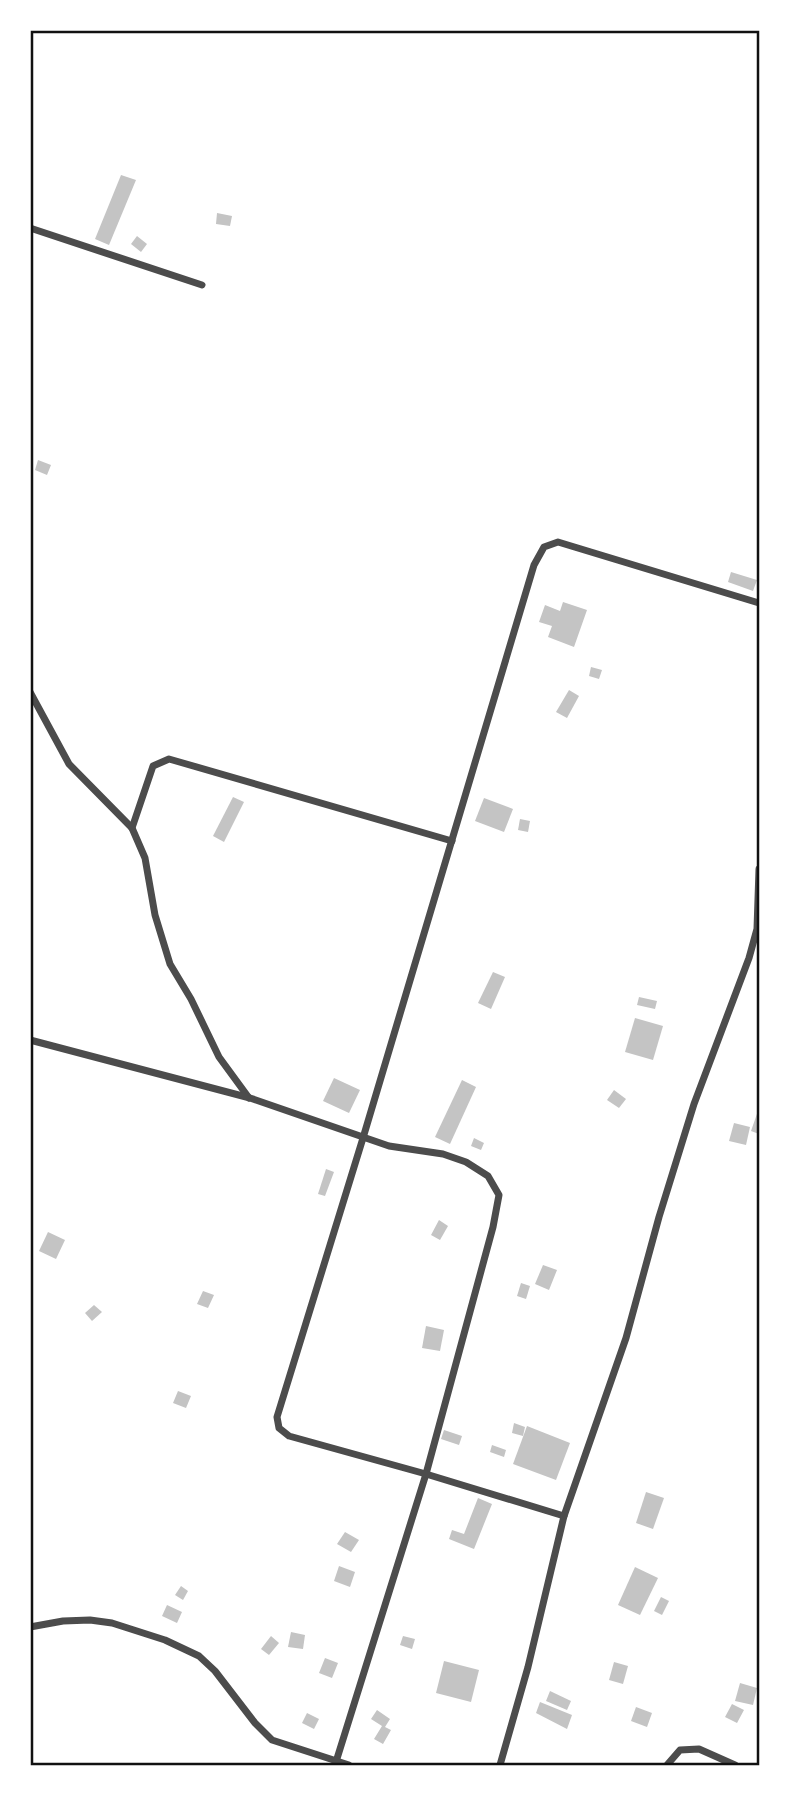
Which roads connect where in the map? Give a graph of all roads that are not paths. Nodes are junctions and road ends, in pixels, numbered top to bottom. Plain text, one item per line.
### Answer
1 (30, 228) edge
2 (202, 285) dead end
3 (759, 603) edge
4 (30, 692) edge
5 (132, 828) junction
6 (452, 841) junction
7 (759, 869) edge
8 (30, 1040) edge
9 (250, 1098) junction
10 (363, 1138) junction
11 (426, 1474) junction
12 (564, 1516) junction
13 (30, 1627) edge
14 (336, 1763) edge
15 (349, 1765) edge
16 (500, 1765) edge
17 (667, 1765) edge
18 (735, 1765) edge

1 - 2 street
3 - 6 street
4 - 5 street
5 - 6 street
5 - 9 street
6 - 10 street
7 - 12 street
8 - 9 street
9 - 10 street
10 - 11 street
10 - 11 street
11 - 12 street
11 - 14 street
12 - 16 street
13 - 14 street
14 - 15 street
17 - 18 street

